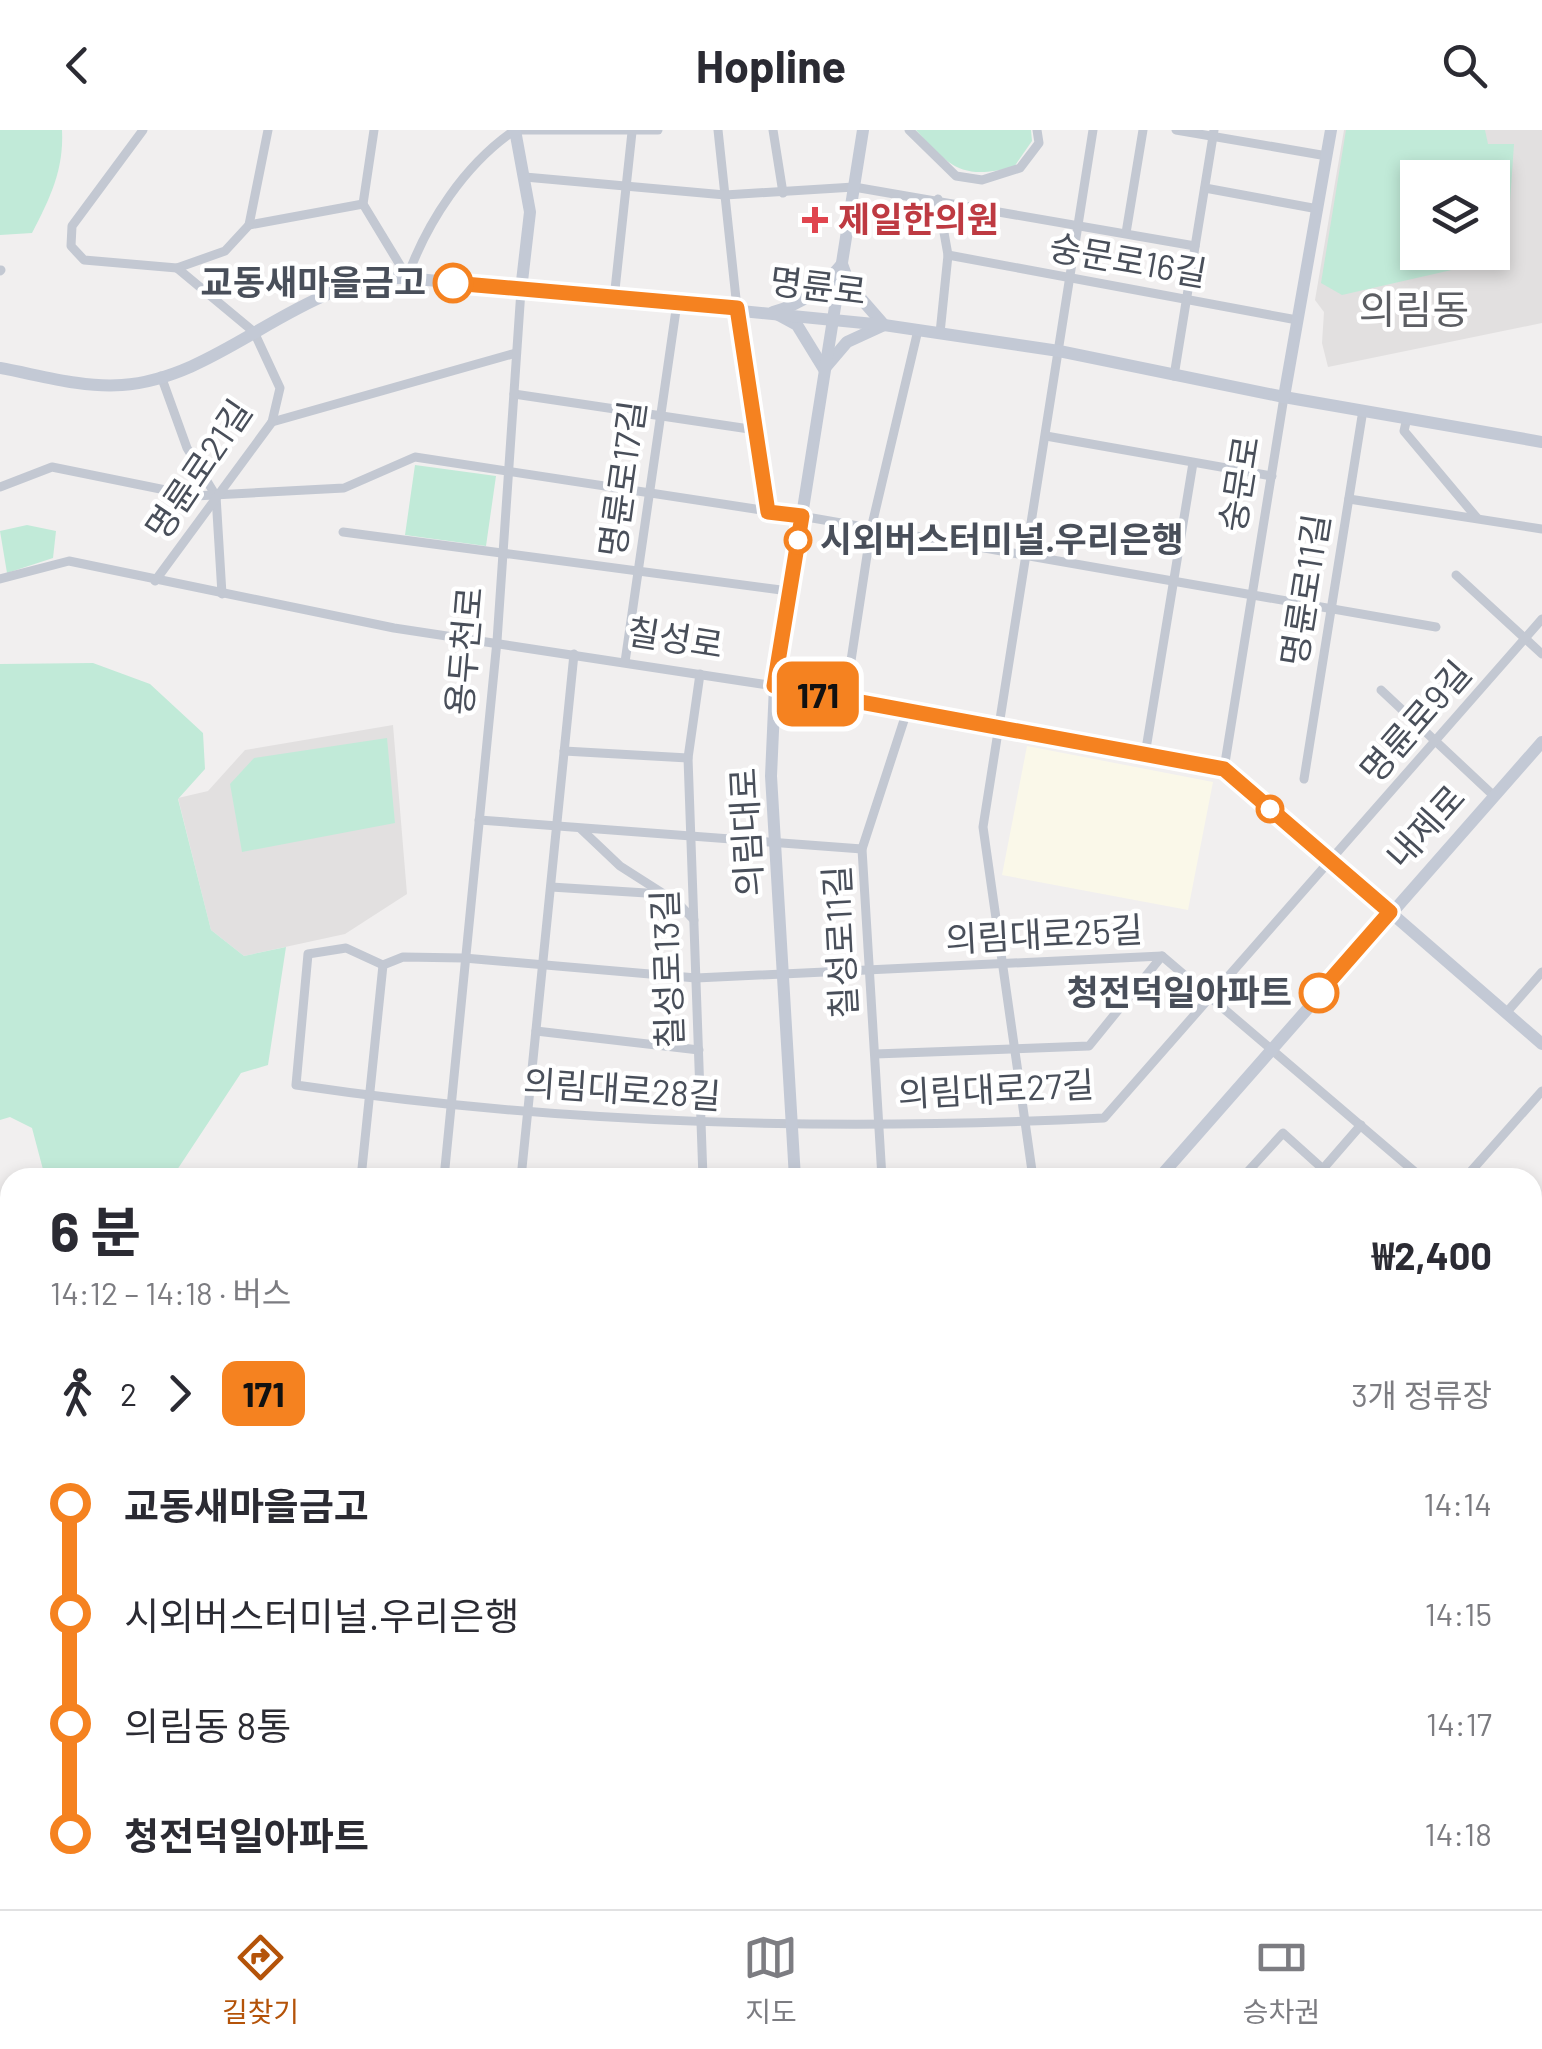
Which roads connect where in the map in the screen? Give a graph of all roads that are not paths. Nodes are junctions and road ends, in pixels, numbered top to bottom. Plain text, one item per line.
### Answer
1 (143, 130) edge
2 (268, 130) edge
3 (374, 130) edge
4 (514, 130) edge
5 (658, 130) edge
6 (718, 130) edge
7 (773, 130) edge
8 (863, 130) edge
9 (910, 130) edge
10 (1037, 130) edge
11 (1093, 130) edge
12 (1143, 130) edge
13 (1176, 130) edge
14 (1331, 130) edge
15 (632, 132) edge
16 (1214, 133) edge
17 (1326, 156) junction
18 (525, 177) junction
19 (854, 187) junction
20 (1205, 188) junction
21 (626, 189) junction
22 (783, 193) junction
23 (724, 195) junction
24 (938, 199) junction
25 (364, 204) junction
26 (1318, 208) junction
27 (249, 224) junction
28 (1078, 225) junction
29 (1126, 234) junction
30 (1195, 246) junction
31 (948, 255) junction
32 (842, 264) junction
33 (177, 268) junction
34 (407, 278) junction
35 (1070, 278) junction
36 (521, 290) junction
37 (614, 298) junction
38 (1186, 299) junction
39 (676, 303) junction
40 (737, 308) junction
41 (773, 312) junction
42 (833, 318) junction
43 (1297, 320) junction
44 (884, 325) junction
45 (918, 330) junction
46 (254, 332) junction
47 (940, 333) junction
48 (1059, 351) junction
49 (516, 353) junction
50 (0, 368) edge
51 (824, 369) junction
52 (161, 376) junction
53 (1174, 376) junction
54 (514, 394) junction
55 (1284, 397) junction
56 (1363, 410) junction
57 (660, 416) junction
58 (1407, 418) junction
59 (272, 422) junction
60 (756, 430) junction
61 (1046, 436) junction
62 (1542, 442) edge
63 (1193, 463) junction
64 (508, 471) junction
65 (1272, 476) junction
66 (0, 487) edge
67 (649, 492) junction
68 (216, 496) junction
69 (1349, 499) junction
70 (768, 512) junction
71 (802, 516) junction
72 (1477, 518) junction
73 (871, 529) junction
74 (1542, 529) edge
75 (343, 532) dead end
76 (503, 554) junction
77 (1028, 556) junction
78 (638, 571) junction
79 (1456, 575) dead end
80 (0, 578) edge
81 (1174, 580) junction
82 (155, 581) junction
83 (789, 590) junction
84 (1252, 593) junction
85 (222, 594) junction
86 (1331, 608) junction
87 (1542, 619) edge
88 (1436, 627) dead end
89 (1525, 638) junction
90 (497, 641) junction
91 (574, 654) junction
92 (1542, 654) edge
93 (625, 662) junction
94 (700, 674) junction
95 (774, 686) junction
96 (1381, 690) dead end
97 (845, 700) junction
98 (907, 711) junction
99 (1001, 728) junction
100 (1436, 741) junction
101 (1542, 742) edge
102 (564, 751) junction
103 (1145, 755) junction
104 (688, 758) junction
105 (1224, 769) junction
106 (1304, 779) dead end
107 (1494, 796) junction
108 (479, 820) junction
109 (557, 827) junction
110 (581, 828) junction
111 (691, 834) junction
112 (775, 841) junction
113 (862, 849) junction
114 (1330, 861) junction
115 (551, 887) junction
116 (664, 894) junction
117 (1390, 912) junction
118 (694, 920) junction
119 (1162, 956) junction
120 (464, 958) junction
121 (384, 965) junction
122 (1004, 965) junction
123 (543, 966) junction
124 (1542, 972) edge
125 (870, 973) junction
126 (786, 976) junction
127 (696, 978) junction
128 (1212, 995) junction
129 (1506, 1012) junction
130 (536, 1031) junction
131 (1542, 1044) edge
132 (1272, 1047) junction
133 (1016, 1048) junction
134 (699, 1050) junction
135 (874, 1054) junction
136 (1542, 1091) edge
137 (369, 1096) junction
138 (450, 1106) junction
139 (528, 1111) junction
140 (1026, 1122) junction
141 (879, 1124) junction
142 (701, 1125) junction
143 (1362, 1125) junction
144 (791, 1126) junction
145 (361, 1168) edge
146 (445, 1168) edge
147 (522, 1168) edge
148 (703, 1168) edge
149 (794, 1168) edge
150 (881, 1168) edge
151 (1032, 1168) edge
152 (1172, 1168) edge
153 (1251, 1168) edge
154 (1322, 1168) edge
155 (1324, 1168) edge
156 (1411, 1168) edge
157 (1474, 1168) edge

1 - 33 street
2 - 27 street
3 - 25 street
4 - 15 street
4 - 18 street, 용두천로
4 - 34 street
5 - 15 street
6 - 23 street
7 - 22 street
8 - 19 street, 의림대로
9 - 10 street
11 - 28 street
12 - 29 street
13 - 16 street
14 - 17 street, 숭문로
15 - 21 street
16 - 17 street
16 - 20 street
17 - 26 street, 숭문로
18 - 21 street
18 - 36 street, 용두천로
19 - 22 street
19 - 24 street
19 - 32 street, 의림대로
20 - 26 street
20 - 30 street
21 - 23 street
21 - 37 street
22 - 23 street
23 - 40 street
24 - 28 street
24 - 31 street
25 - 27 street
25 - 34 street
26 - 43 street, 숭문로
27 - 33 street
28 - 29 street
28 - 35 street
29 - 30 street
30 - 38 street
31 - 35 street, 숭문로16길
31 - 47 street
32 - 41 street
32 - 42 street, 의림대로
32 - 44 street
33 - 46 street
34 - 36 street, 명륜로
34 - 46 street, 명륜로
35 - 38 street, 숭문로16길
35 - 48 street
36 - 37 street, 명륜로
36 - 49 street, 용두천로
37 - 39 street, 명륜로
38 - 43 street, 숭문로16길
38 - 53 street
39 - 40 street, 명륜로
39 - 57 street, 명륜로17길
40 - 41 street, 명륜로
40 - 60 street
41 - 42 street, 명륜로
41 - 51 street
42 - 44 street, 명륜로
42 - 51 street, 의림대로
43 - 55 street, 숭문로
44 - 45 street, 명륜로
44 - 51 street
45 - 47 street, 명륜로
45 - 73 street
46 - 52 street, 명륜로
46 - 59 street, 명륜로21길
47 - 48 street, 명륜로
48 - 53 street, 명륜로
48 - 61 street
49 - 54 street, 용두천로
49 - 59 street
50 - 52 street, 명륜로
51 - 71 street, 의림대로
52 - 68 street
53 - 55 street, 명륜로
54 - 57 street
54 - 64 street, 용두천로
55 - 56 street, 명륜로
55 - 65 street, 숭문로
56 - 58 street, 명륜로
56 - 69 street, 명륜로11길
57 - 60 street
57 - 67 street, 명륜로17길
58 - 62 street, 명륜로
58 - 72 street
59 - 68 street, 명륜로21길
60 - 70 street
61 - 63 street
61 - 77 street
63 - 65 street
63 - 81 street
64 - 67 street
64 - 68 street
64 - 76 street, 용두천로
65 - 84 street, 숭문로
66 - 68 street
67 - 70 street
67 - 78 street, 명륜로17길
68 - 82 street, 명륜로21길
68 - 85 street
69 - 72 street
69 - 86 street, 명륜로11길
70 - 71 street
71 - 73 street
71 - 83 street, 의림대로
72 - 74 street
73 - 77 street
73 - 97 street
75 - 76 street
76 - 78 street
76 - 90 street, 용두천로
77 - 81 street
77 - 99 street
78 - 83 street
78 - 93 street, 명륜로17길
79 - 89 street
80 - 82 street, 칠성로
81 - 84 street
81 - 103 street
82 - 85 street, 칠성로
83 - 95 street, 의림대로
84 - 86 street
84 - 105 street, 숭문로
85 - 90 street, 칠성로
86 - 88 street
86 - 106 street, 명륜로11길
87 - 89 street, 명륜로9길
89 - 92 street
89 - 100 street, 명륜로9길
90 - 91 street, 칠성로
90 - 108 street, 용두천로
91 - 93 street, 칠성로
91 - 102 street
93 - 94 street, 칠성로
94 - 95 street, 칠성로
94 - 104 street, 칠성로13길
95 - 97 street, 칠성로
95 - 112 street, 의림대로
96 - 100 street
97 - 98 street, 칠성로
98 - 99 street, 칠성로
98 - 113 street, 칠성로11길
99 - 103 street, 칠성로
99 - 122 street
100 - 107 street
100 - 114 street, 명륜로9길
101 - 107 street, 내제로
102 - 104 street
102 - 109 street
103 - 105 street, 칠성로
104 - 111 street, 칠성로13길
105 - 114 street
107 - 117 street, 내제로
108 - 109 street
108 - 120 street, 용두천로
109 - 110 street
109 - 115 street
110 - 111 street
110 - 116 street
111 - 112 street
111 - 118 street, 칠성로13길
112 - 113 street
112 - 126 street, 의림대로
113 - 125 street, 칠성로11길
114 - 117 street
114 - 128 street, 의림대로27길
115 - 116 street
115 - 123 street
116 - 118 street
117 - 129 street
117 - 132 street, 내제로
118 - 127 street, 칠성로13길
119 - 122 street, 의림대로25길
119 - 128 street, 의림대로25길
119 - 133 street
120 - 121 street, 의림대로25길
120 - 123 street, 의림대로25길
120 - 138 street, 용두천로
121 - 137 street
121 - 137 street, 의림대로28길
122 - 125 street, 의림대로25길
122 - 133 street
123 - 127 street, 의림대로25길
123 - 130 street
124 - 129 street
125 - 126 street, 의림대로25길
125 - 135 street, 칠성로11길
126 - 127 street, 의림대로25길
126 - 144 street, 의림대로
127 - 134 street, 칠성로13길
128 - 132 street, 의림대로25길
128 - 140 street, 의림대로27길
129 - 131 street
130 - 134 street
130 - 139 street
132 - 143 street, 의림대로25길
132 - 152 street, 내제로
133 - 135 street
133 - 140 street
134 - 142 street, 칠성로13길
135 - 141 street, 칠성로11길
136 - 157 street
137 - 138 street, 의림대로28길
137 - 145 street
138 - 139 street, 의림대로28길
138 - 146 street, 용두천로
139 - 142 street, 의림대로28길
139 - 147 street
140 - 141 street, 의림대로27길
140 - 151 street
141 - 144 street, 의림대로27길
141 - 150 street, 칠성로11길
142 - 144 street, 의림대로28길
142 - 148 street, 칠성로13길
143 - 155 street
143 - 156 street, 의림대로25길
144 - 149 street, 의림대로
153 - 154 street

